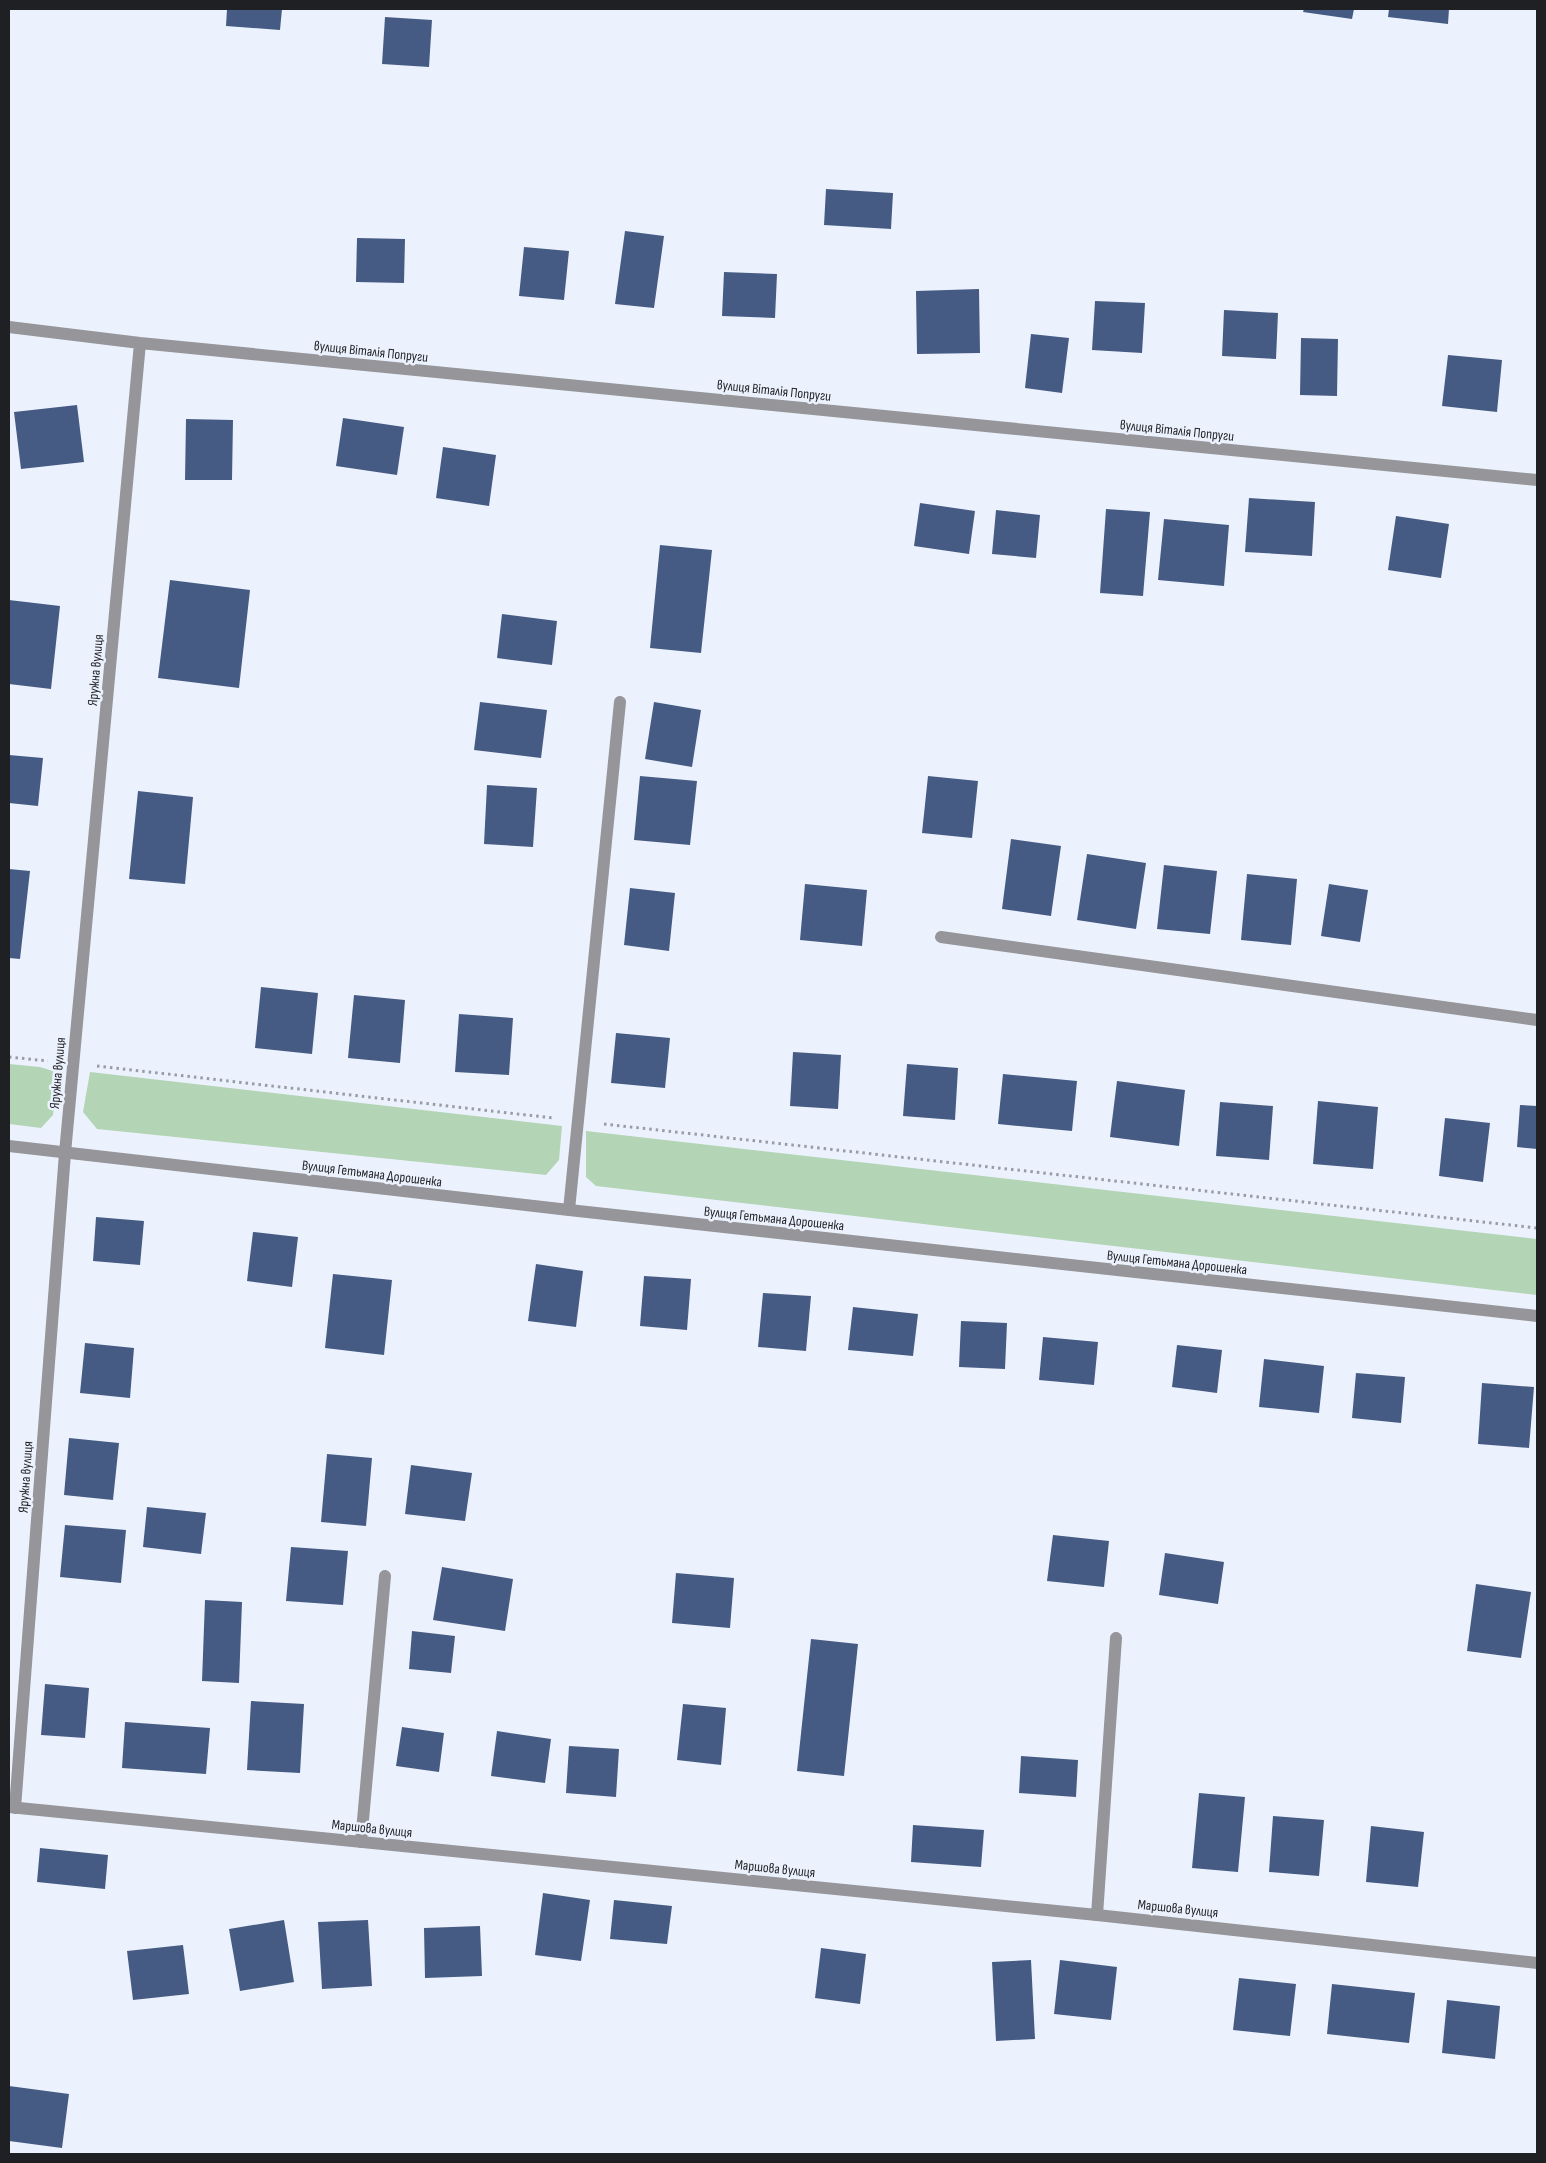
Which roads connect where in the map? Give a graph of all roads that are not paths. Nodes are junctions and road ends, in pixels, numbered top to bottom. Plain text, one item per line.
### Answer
1 (9, 327) edge
2 (140, 343) junction
3 (1537, 480) edge
4 (620, 702) dead end
5 (941, 937) dead end
6 (1537, 1020) edge
7 (9, 1146) edge
8 (65, 1153) junction
9 (569, 1210) junction
10 (1537, 1316) edge
11 (385, 1576) dead end
12 (1116, 1638) dead end
13 (12, 1807) edge
14 (361, 1842) junction
15 (1097, 1915) junction
16 (1537, 1963) edge

1 - 2 street, вулиця Віталія Попруги
2 - 3 street, вулиця Віталія Попруги
2 - 8 street, Яружна вулиця
4 - 9 street
5 - 6 street
7 - 8 street, Вулиця Гетьмана Дорошенка
8 - 9 street, Вулиця Гетьмана Дорошенка
8 - 13 street, Яружна вулиця
9 - 10 street, Вулиця Гетьмана Дорошенка
11 - 14 street
12 - 15 street
13 - 14 street, Маршова вулиця
14 - 15 street, Маршова вулиця
15 - 16 street, Маршова вулиця

